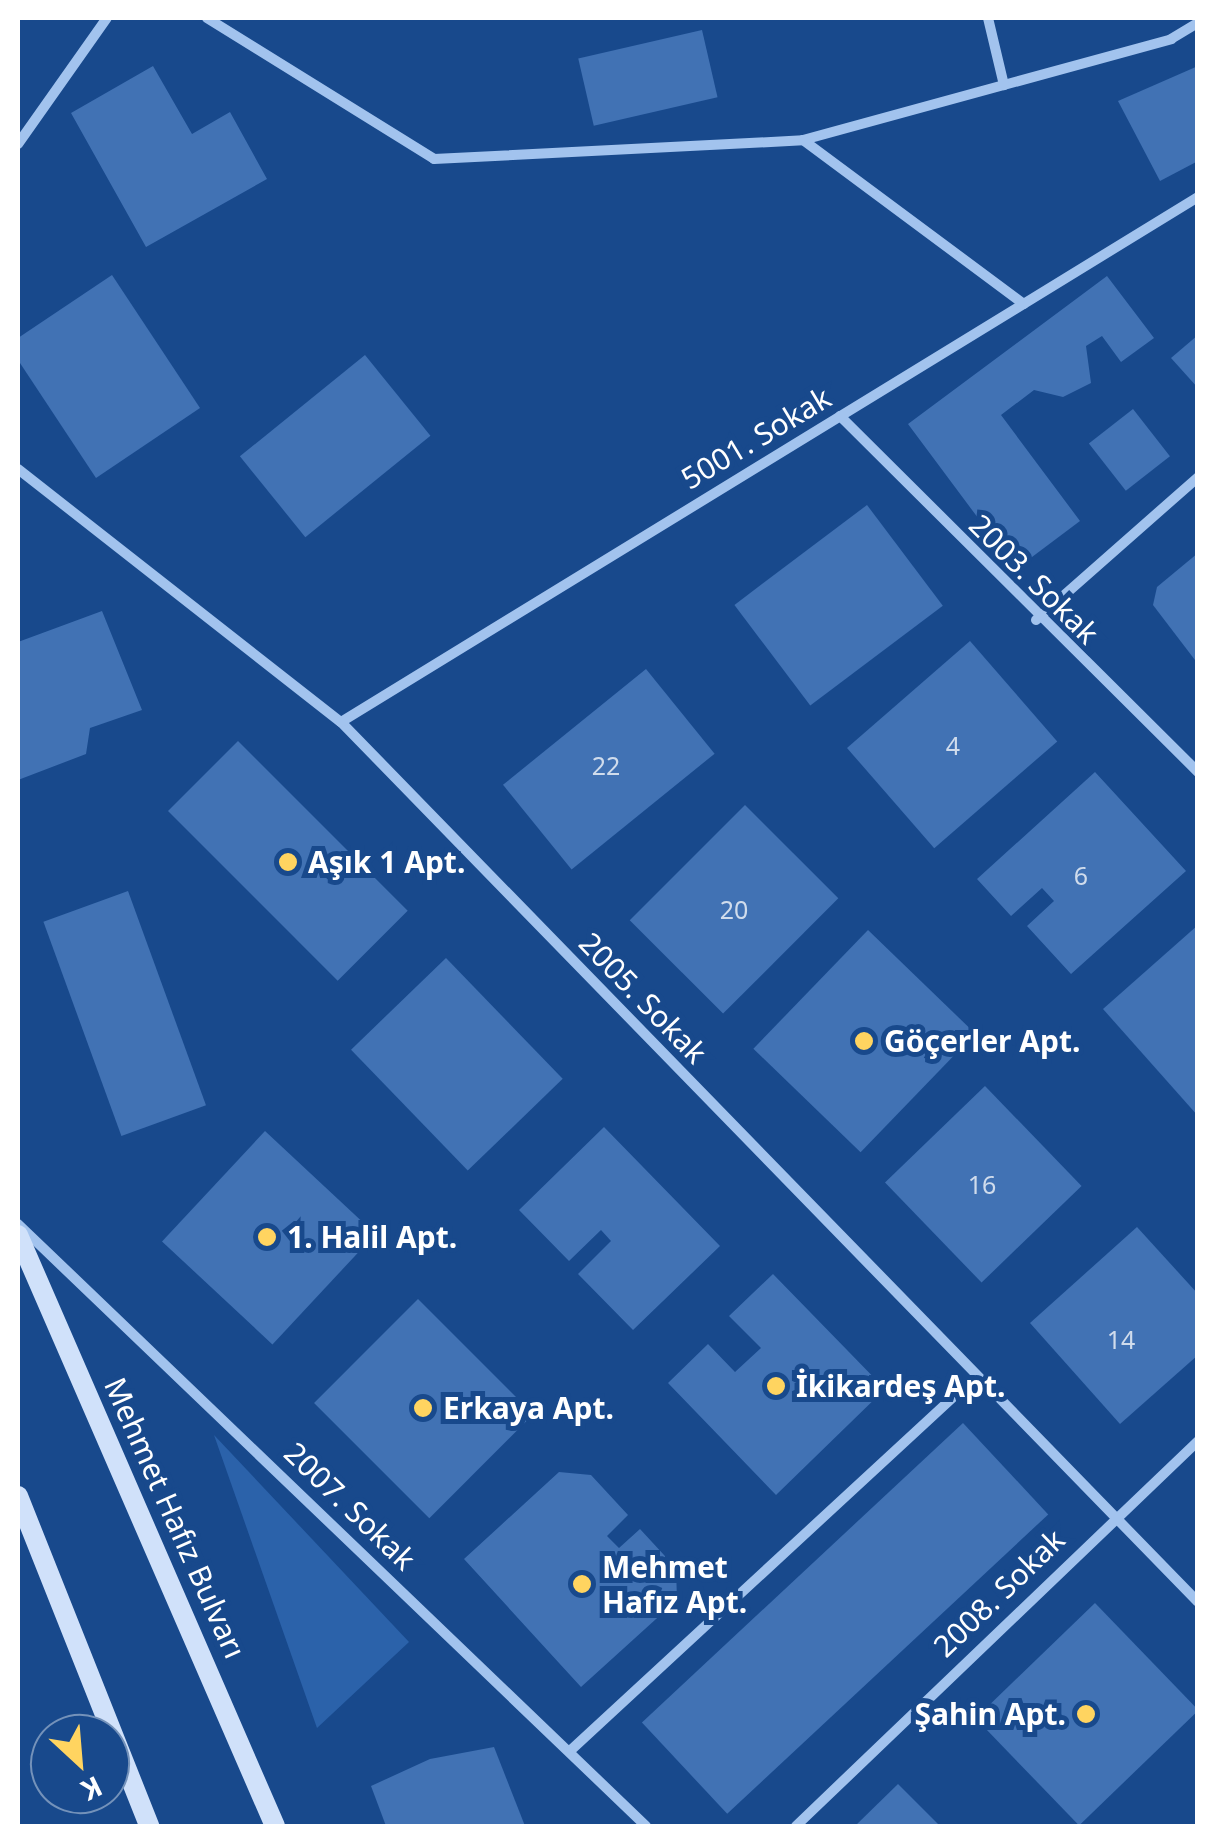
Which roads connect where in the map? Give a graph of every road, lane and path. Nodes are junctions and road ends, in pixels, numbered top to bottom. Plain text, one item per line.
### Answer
1 (107, 18) edge
2 (207, 18) edge
3 (988, 18) edge
4 (1198, 23) edge
5 (1004, 86) junction
6 (803, 140) junction
7 (18, 144) edge
8 (1198, 197) edge
9 (1024, 304) junction
10 (840, 416) junction
11 (18, 469) edge
12 (1198, 477) edge
13 (1036, 620) junction
14 (340, 722) junction
15 (1198, 772) edge
16 (18, 1224) edge
17 (18, 1235) edge
18 (975, 1377) junction
19 (1198, 1441) edge
20 (18, 1496) edge
21 (1114, 1516) junction
22 (1198, 1602) edge
23 (571, 1750) junction
24 (149, 1826) edge
25 (275, 1826) edge
26 (646, 1826) edge
27 (796, 1826) edge

1 - 7 street
2 - 6 street
3 - 5 street
4 - 5 street
5 - 6 street
6 - 9 street
8 - 9 street, 5001. Sokak
9 - 10 street, 5001. Sokak
10 - 13 street, 2003. Sokak
10 - 14 street, 5001. Sokak
11 - 14 street, 2005. Sokak
12 - 13 street
13 - 15 street, 2003. Sokak
14 - 18 street, 2005. Sokak
16 - 23 street, 2007. Sokak
17 - 25 main road, Mehmet Hafız Bulvarı
18 - 21 street, 2005. Sokak
18 - 23 street
19 - 21 street, 2008. Sokak
20 - 24 main road
21 - 22 street, 2005. Sokak
21 - 27 street, 2008. Sokak
23 - 26 street, 2007. Sokak

